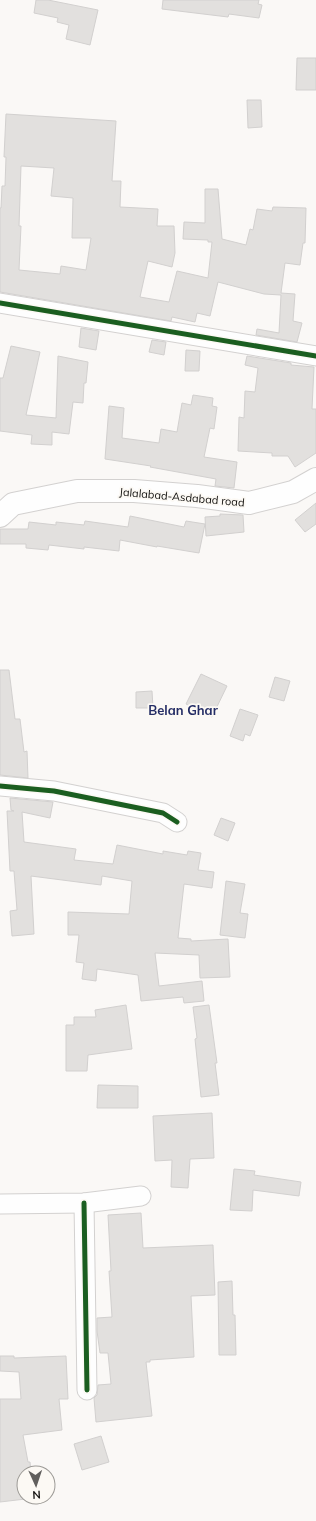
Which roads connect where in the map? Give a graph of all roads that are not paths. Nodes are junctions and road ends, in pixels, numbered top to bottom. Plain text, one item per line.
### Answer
1 (0, 303) edge
2 (316, 356) edge
3 (316, 479) edge
4 (0, 516) edge
5 (0, 786) edge
6 (177, 822) dead end
7 (142, 1196) dead end
8 (84, 1203) junction
9 (0, 1204) edge
10 (87, 1390) dead end

1 - 2 street
3 - 4 main road, Jalalabad-Asdabad road
5 - 6 street
7 - 8 street
8 - 9 street
8 - 10 street

